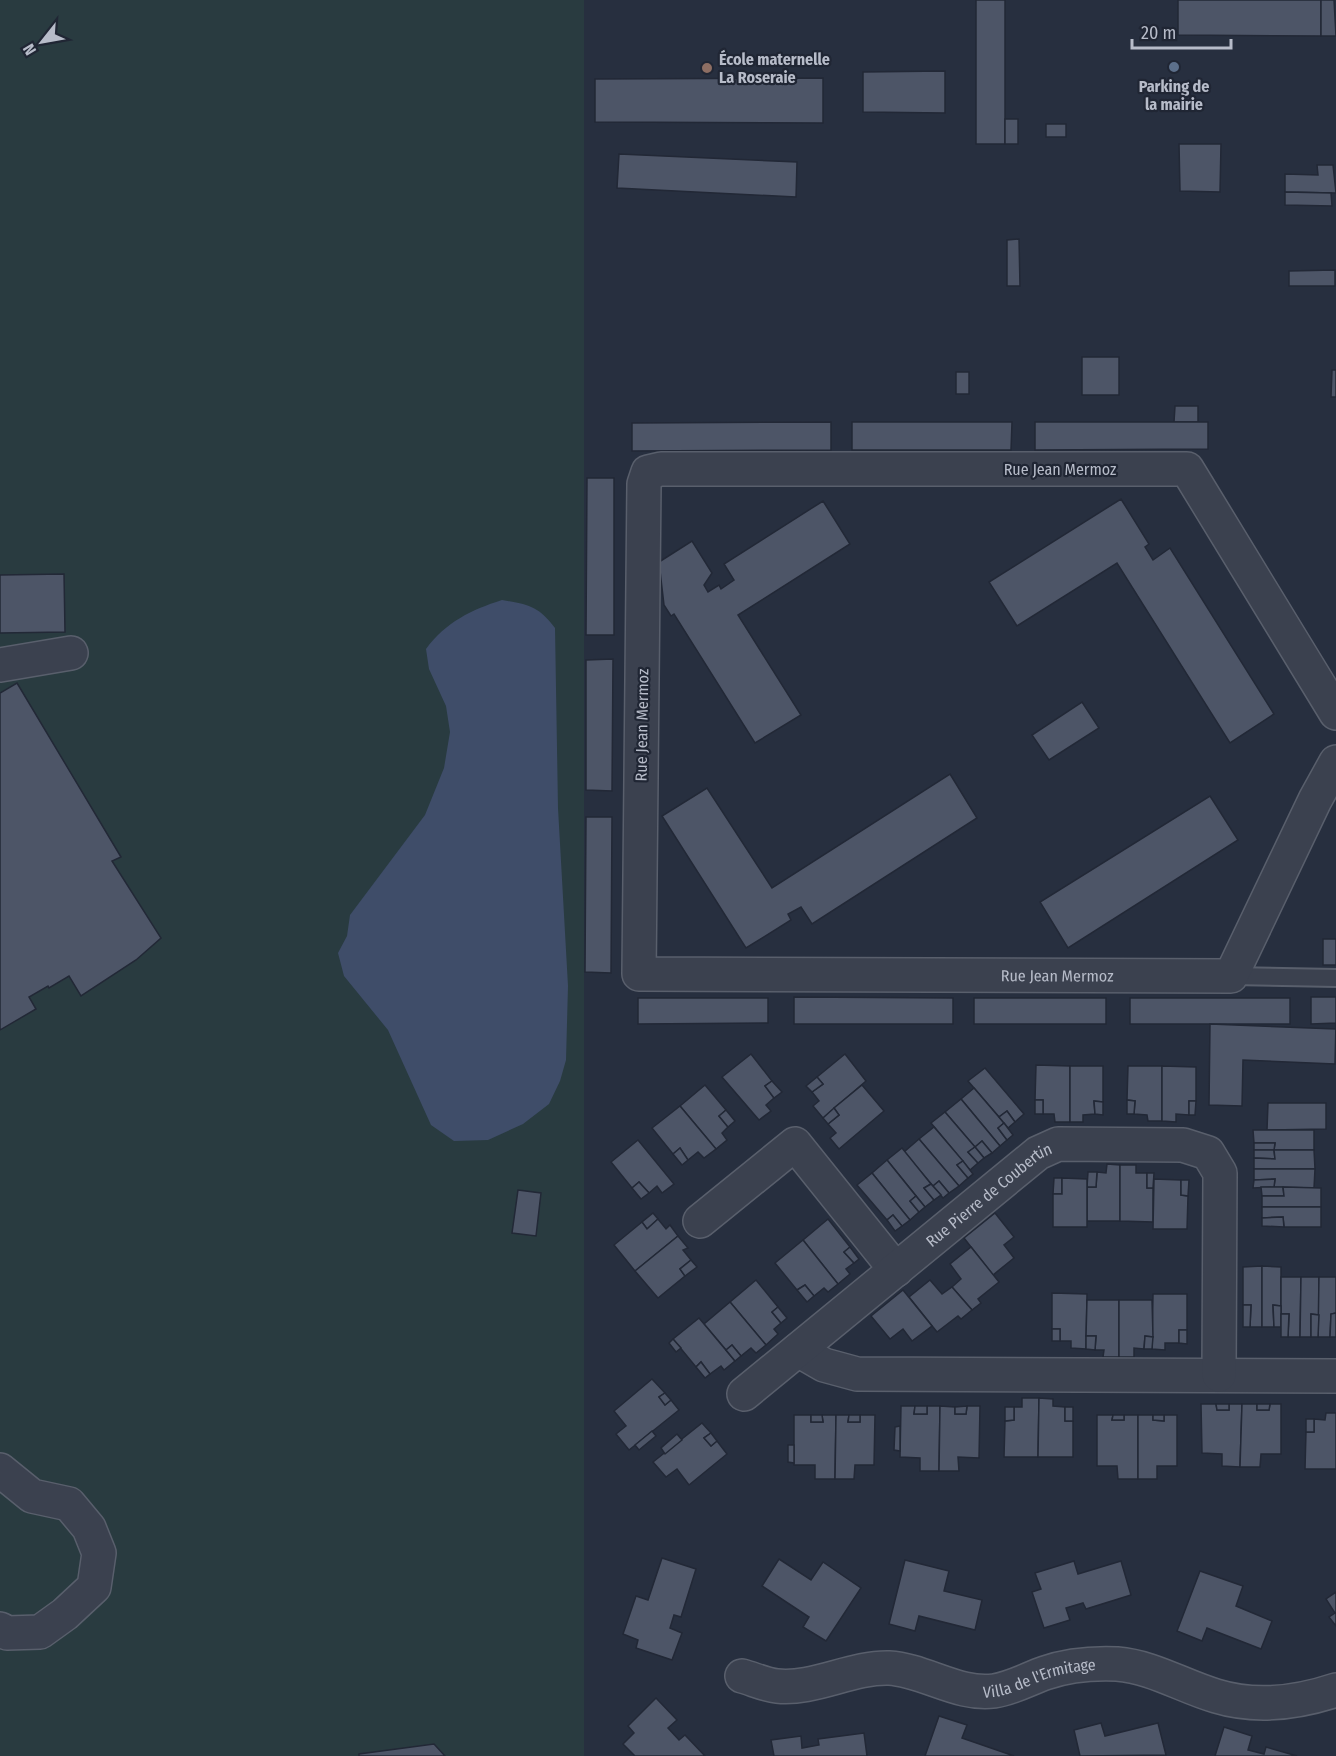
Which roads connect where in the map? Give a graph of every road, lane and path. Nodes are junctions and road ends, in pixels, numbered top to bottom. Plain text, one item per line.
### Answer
1 (71, 653) dead end
2 (0, 665) edge
3 (1336, 713) edge
4 (1336, 762) edge
5 (1231, 976) junction
6 (1336, 978) edge
7 (700, 1221) dead end
8 (896, 1270) junction
9 (798, 1350) junction
10 (1219, 1375) junction
11 (1336, 1376) edge
12 (744, 1394) dead end
13 (0, 1470) edge
14 (0, 1629) edge
15 (742, 1676) dead end
16 (1336, 1690) edge

1 - 2 street
3 - 5 street, Rue Jean Mermoz
4 - 5 street
5 - 6 lane
7 - 8 street
8 - 9 street, Rue Pierre de Coubertin
8 - 10 street, Rue Pierre de Coubertin
9 - 10 street
9 - 12 street, Rue Pierre de Coubertin
10 - 11 street
13 - 14 street
15 - 16 street, Villa de l'Ermitage

